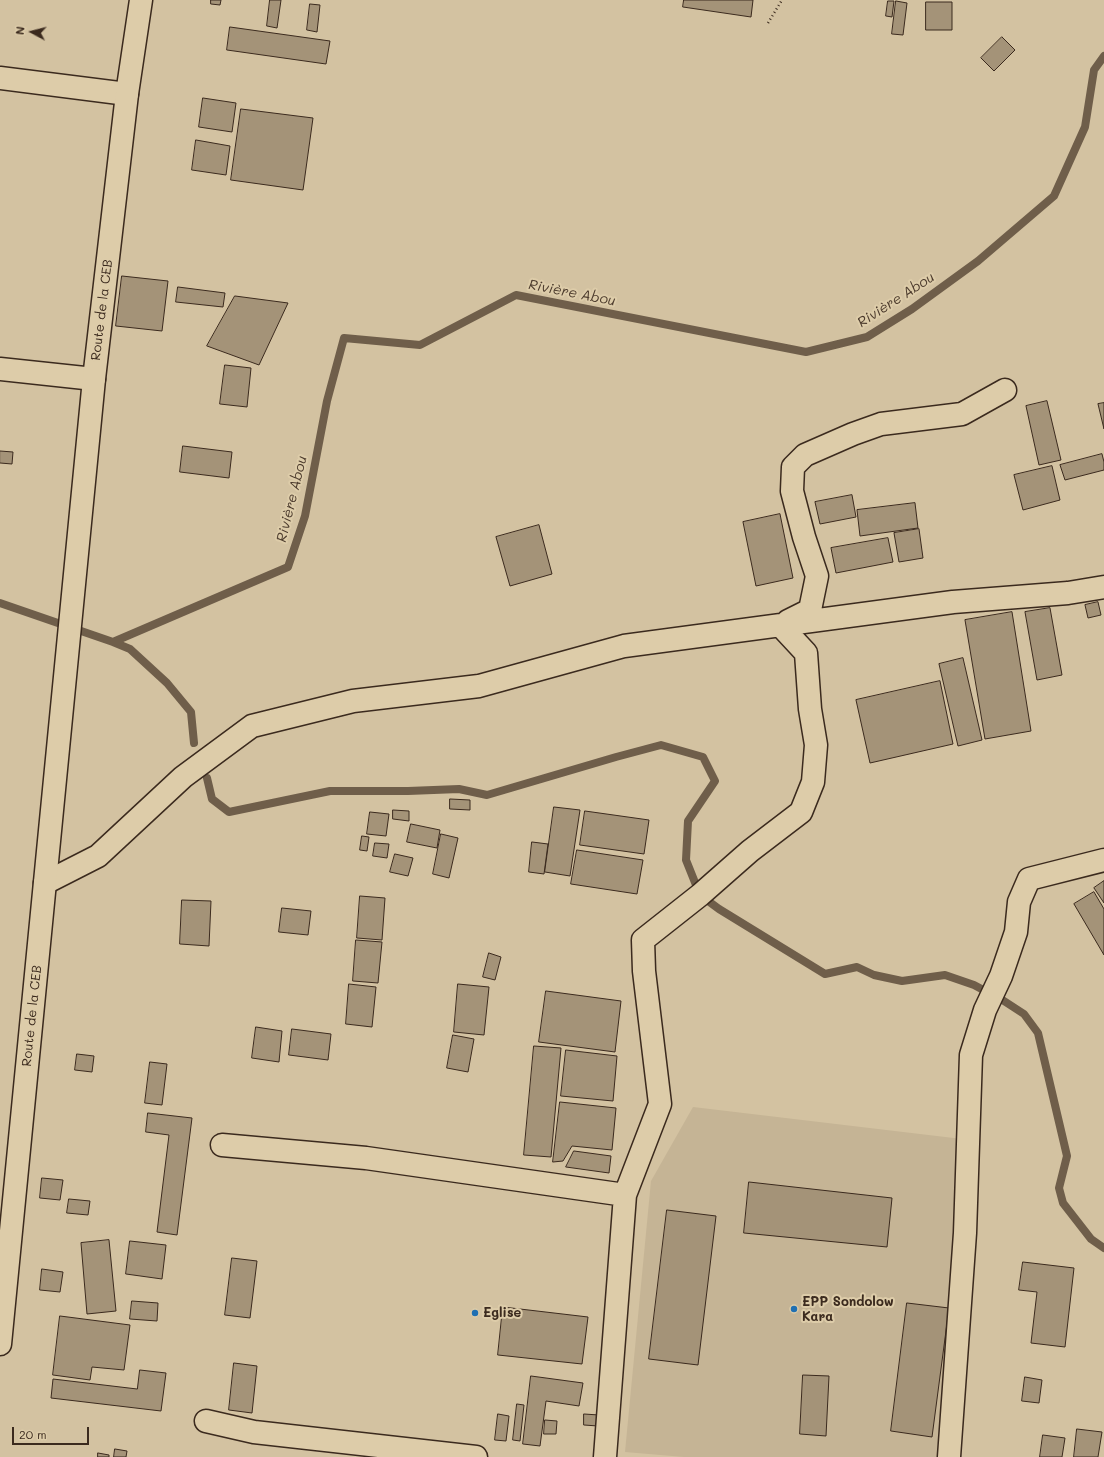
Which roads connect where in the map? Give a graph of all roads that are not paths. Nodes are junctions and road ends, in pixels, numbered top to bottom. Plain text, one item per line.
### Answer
1 (141, 0) edge
2 (0, 78) edge
3 (127, 94) junction
4 (0, 369) edge
5 (94, 379) junction
6 (1005, 390) dead end
7 (1104, 587) edge
8 (780, 625) junction
9 (1104, 860) edge
10 (45, 883) junction
11 (222, 1145) dead end
12 (625, 1195) junction
13 (0, 1344) edge
14 (206, 1421) dead end
15 (476, 1457) edge
16 (605, 1457) edge
17 (949, 1457) edge

1 - 3 street, Route de la CEB
2 - 3 street
3 - 5 street, Route de la CEB
4 - 5 street
5 - 10 street, Route de la CEB
6 - 8 street
7 - 8 street
8 - 10 street
8 - 12 street
9 - 17 street
10 - 13 street, Route de la CEB
11 - 12 street
12 - 16 street
14 - 15 street

